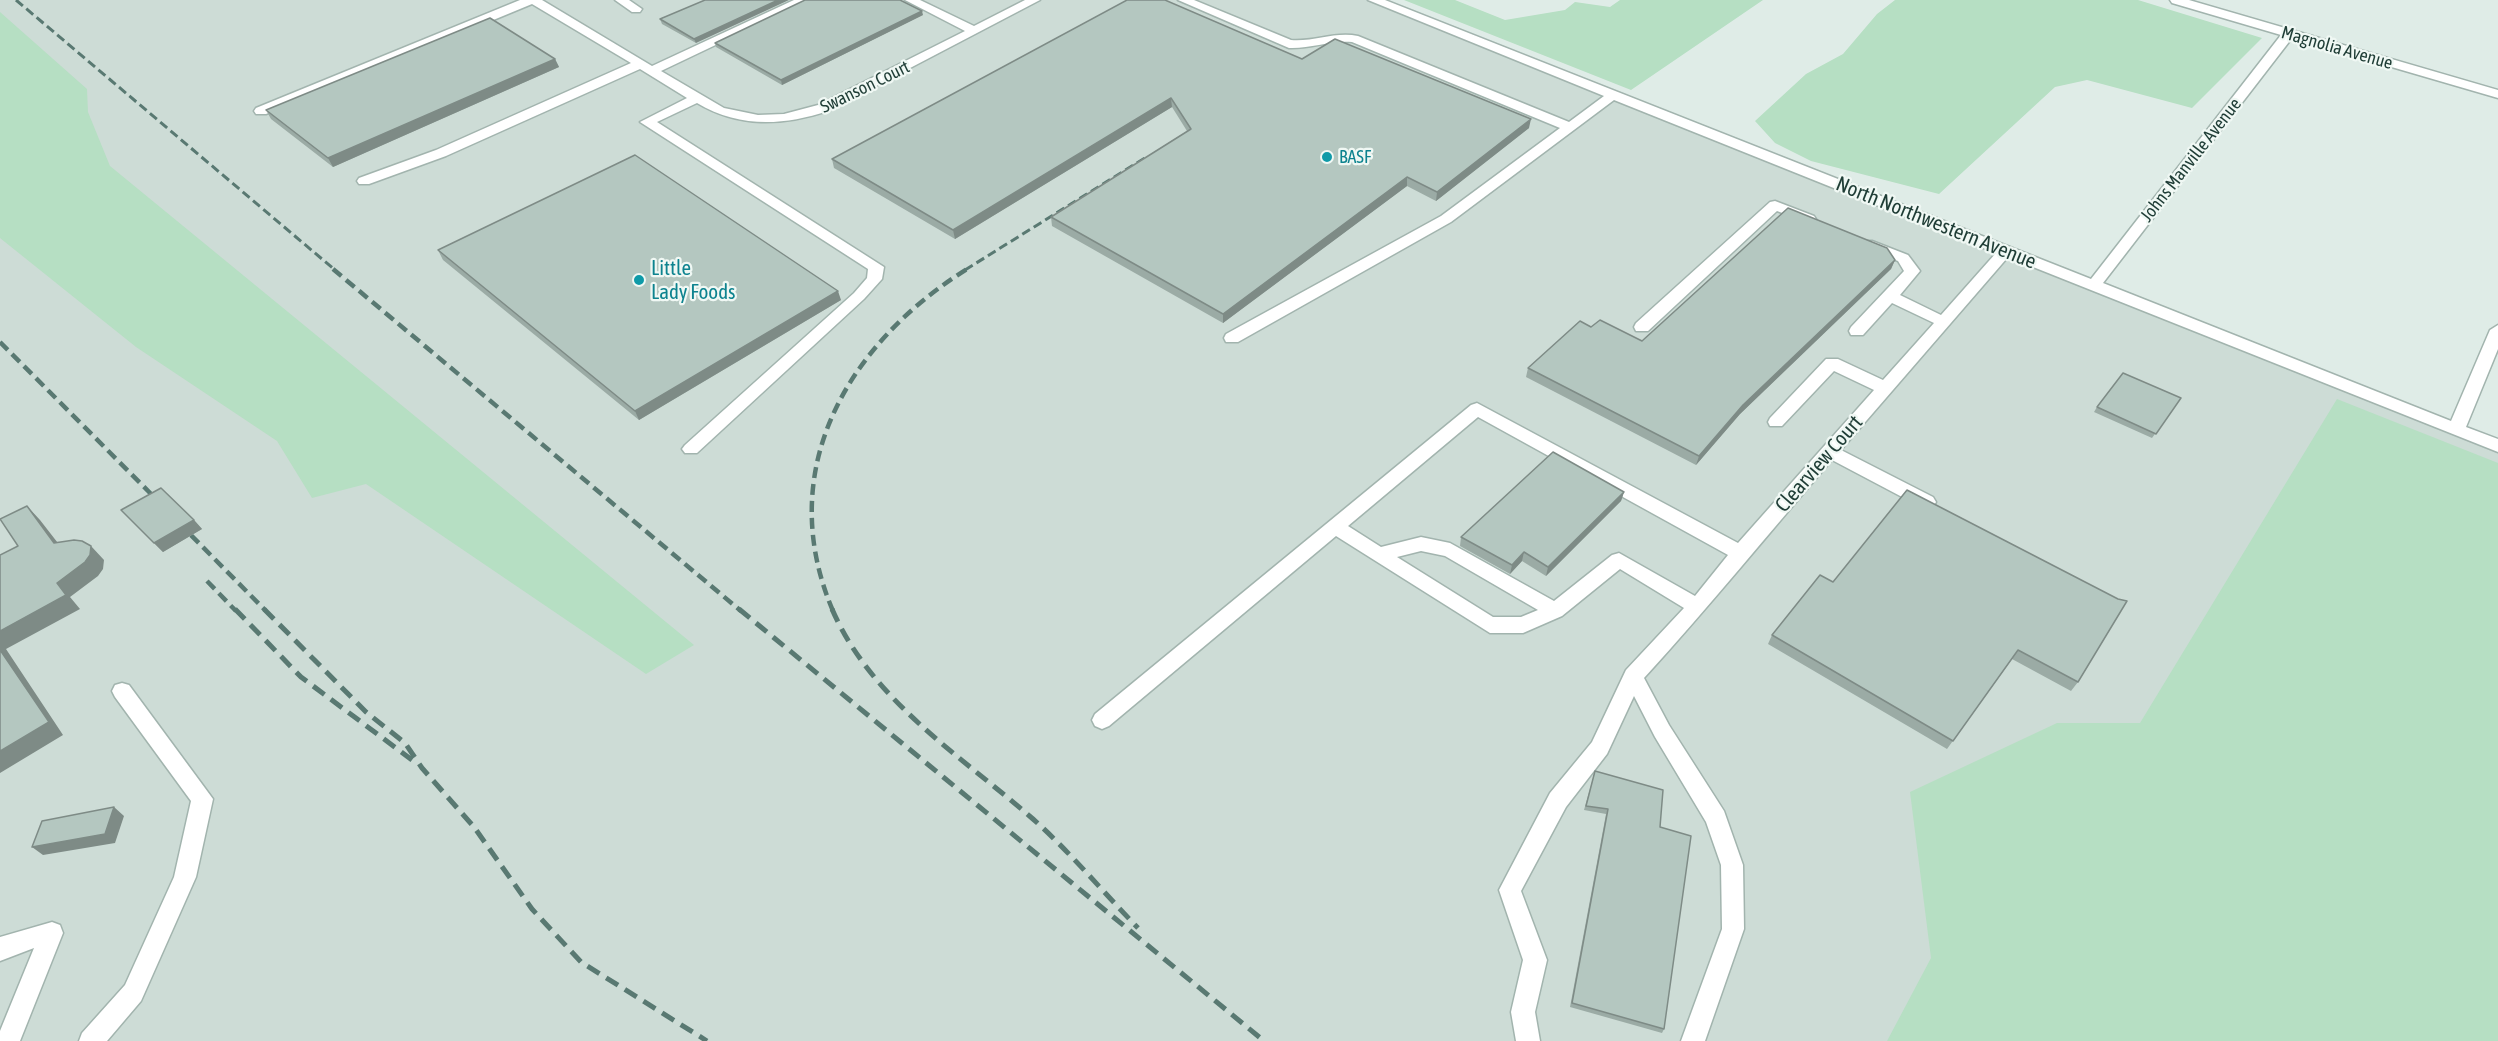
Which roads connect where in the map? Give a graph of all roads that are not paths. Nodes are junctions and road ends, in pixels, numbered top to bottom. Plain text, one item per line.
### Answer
1 (621, 0) edge
2 (804, 0) edge
3 (911, 0) edge
4 (1034, 0) edge
5 (1184, 0) edge
6 (1374, 0) edge
7 (2176, 0) edge
8 (539, 1) edge
9 (636, 9) dead end
10 (975, 31) junction
11 (2288, 34) junction
12 (646, 67) junction
13 (2498, 94) edge
14 (1613, 95) junction
15 (697, 98) junction
16 (261, 111) dead end
17 (1570, 127) junction
18 (364, 181) dead end
19 (1818, 223) edge
20 (1850, 236) edge
21 (2006, 251) junction
22 (2093, 286) junction
23 (1890, 296) junction
24 (1944, 322) junction
25 (1642, 327) dead end
26 (2498, 330) edge
27 (1857, 331) dead end
28 (1232, 338) dead end
29 (1885, 388) junction
30 (1776, 422) dead end
31 (2456, 429) junction
32 (2498, 446) edge
33 (691, 448) dead end
34 (1830, 452) junction
35 (1943, 511) edge
36 (1335, 527) junction
37 (1740, 553) junction
38 (1381, 554) junction
39 (1697, 607) junction
40 (1555, 611) junction
41 (1633, 676) junction
42 (122, 691) dead end
43 (1102, 720) dead end
44 (0, 950) edge
45 (8, 1041) edge
46 (91, 1041) edge
47 (1528, 1041) edge
48 (1693, 1041) edge

1 - 9 street
2 - 12 street
3 - 10 street
4 - 10 street, Swanson Court
5 - 17 street
6 - 14 street, North Northwestern Avenue
7 - 11 street, Magnolia Avenue
8 - 12 street, Swanson Court
8 - 16 street
10 - 15 street, Swanson Court
11 - 13 street, Magnolia Avenue
11 - 22 street, Johns Manville Avenue
12 - 15 street, Swanson Court
12 - 18 street
14 - 17 street
14 - 21 street, North Northwestern Avenue
15 - 33 street
17 - 28 street
19 - 25 street
20 - 23 street
21 - 22 street, North Northwestern Avenue
21 - 24 street, Clearview Court
22 - 31 street, North Northwestern Avenue
23 - 24 street
23 - 27 street
24 - 29 street, Clearview Court
26 - 31 street
29 - 30 street
29 - 34 street, Clearview Court
31 - 32 street, North Northwestern Avenue
34 - 35 street
34 - 37 street, Clearview Court
36 - 37 street
36 - 38 street
36 - 43 street
37 - 39 street, Clearview Court
38 - 40 street
38 - 40 street
39 - 40 street
39 - 41 street, Clearview Court
41 - 47 street, Clearview Court
41 - 48 street
42 - 46 street
44 - 45 street

